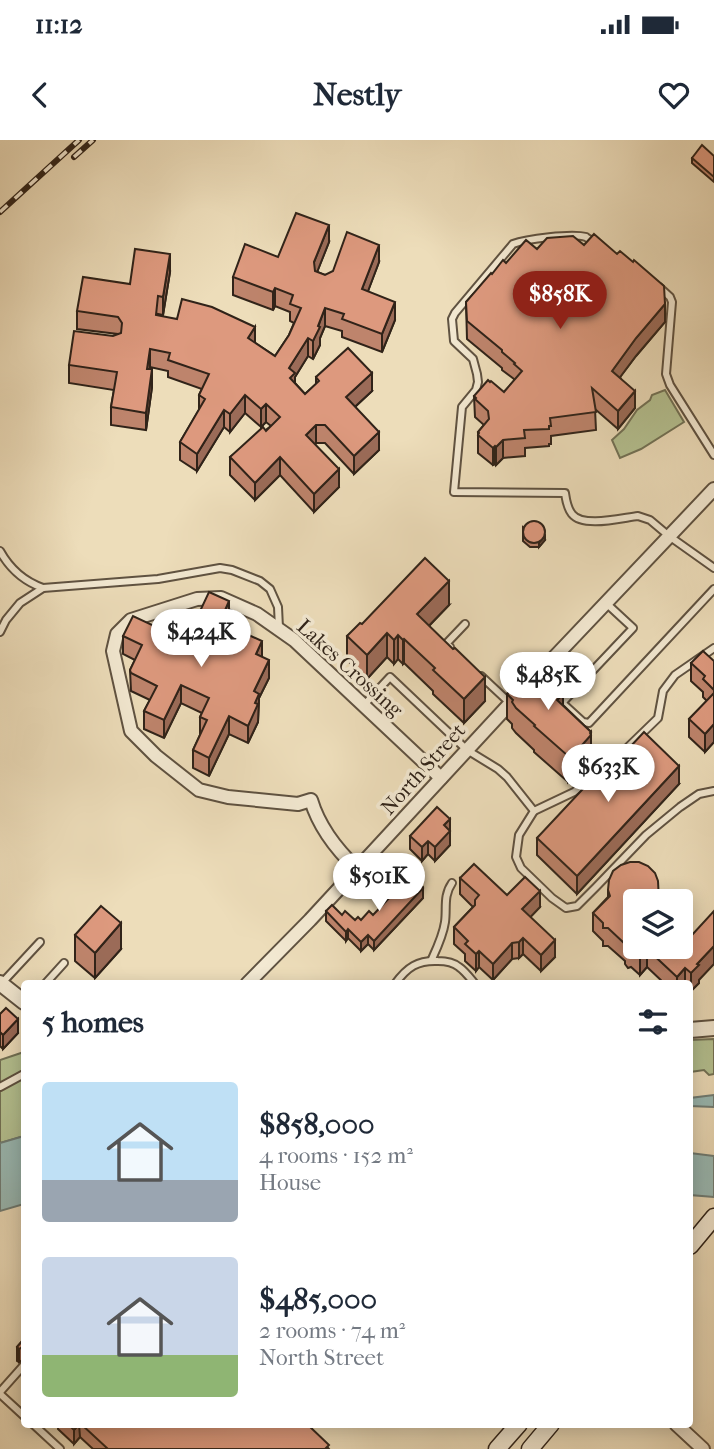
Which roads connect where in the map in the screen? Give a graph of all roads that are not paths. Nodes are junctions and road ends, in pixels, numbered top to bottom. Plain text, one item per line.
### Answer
1 (603, 249) edge
2 (649, 280) edge
3 (714, 455) edge
4 (714, 489) edge
5 (669, 536) junction
6 (0, 551) edge
7 (714, 568) edge
8 (43, 588) junction
9 (714, 589) edge
10 (606, 603) junction
11 (465, 624) dead end
12 (279, 629) junction
13 (0, 632) edge
14 (714, 648) edge
15 (456, 653) edge
16 (474, 669) edge
17 (553, 694) edge
18 (510, 703) junction
19 (562, 703) junction
20 (363, 705) junction
21 (467, 750) junction
22 (441, 778) junction
23 (714, 791) edge
24 (534, 811) junction
25 (358, 869) junction
26 (452, 883) dead end
27 (40, 942) dead end
28 (431, 961) junction
29 (64, 963) dead end
30 (49, 980) edge
31 (251, 980) edge
32 (398, 980) edge
33 (471, 980) edge
34 (1, 984) edge
35 (21, 1000) edge
36 (714, 1028) edge
37 (693, 1030) edge
38 (21, 1076) edge
39 (0, 1087) edge
40 (714, 1217) edge
41 (693, 1242) edge
42 (21, 1368) edge
43 (0, 1393) edge
44 (21, 1413) edge
45 (37, 1428) edge
46 (515, 1428) edge
47 (548, 1428) edge
48 (680, 1428) edge
49 (60, 1449) edge
50 (497, 1449) edge
51 (530, 1449) edge
52 (703, 1449) edge

1 - 5 lane
2 - 3 lane
4 - 5 street, North Street
5 - 7 lane
5 - 10 street, North Street
6 - 8 lane
8 - 12 lane
8 - 13 lane
9 - 19 lane
10 - 18 street, North Street
10 - 19 lane
11 - 15 lane
12 - 20 street, Lakes Crossing
12 - 25 street, Lakes Crossing
14 - 24 lane
16 - 18 lane
17 - 19 lane
18 - 21 street, North Street
20 - 21 lane
20 - 22 street, Lakes Crossing
21 - 22 street, North Street
21 - 24 lane
22 - 25 street, North Street
23 - 24 lane
25 - 31 street, North Street
26 - 28 lane
27 - 34 lane
28 - 32 lane
28 - 33 lane
29 - 30 lane
34 - 35 street
36 - 37 street
38 - 39 lane
40 - 41 main road
42 - 43 lane
43 - 44 lane
45 - 49 lane
46 - 50 main road
47 - 51 main road
48 - 52 street

